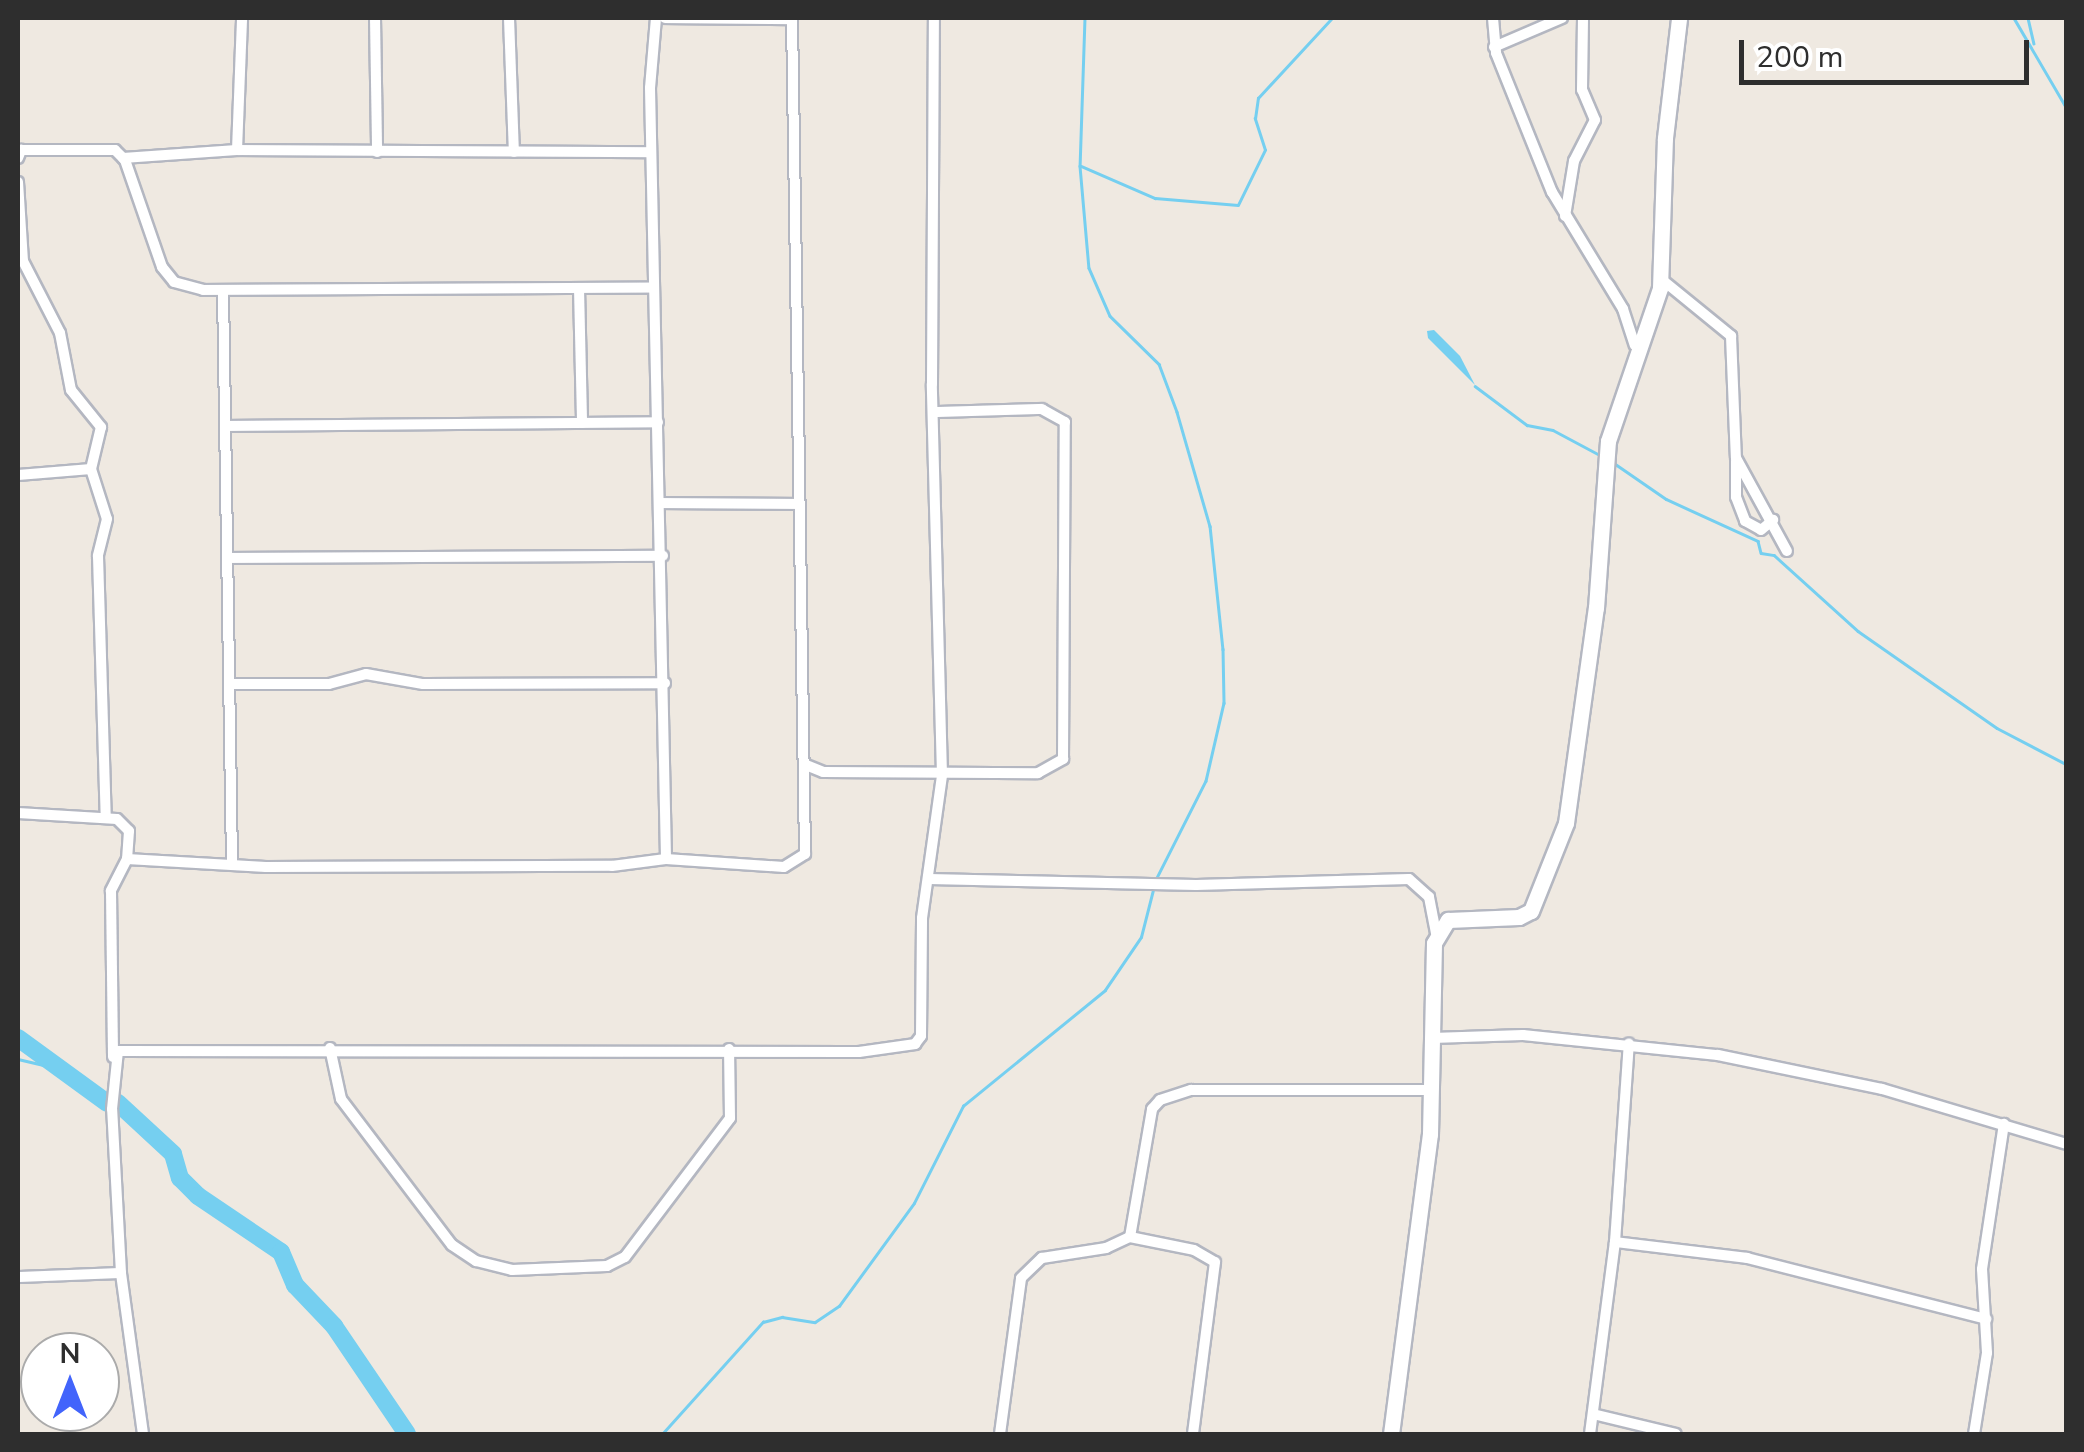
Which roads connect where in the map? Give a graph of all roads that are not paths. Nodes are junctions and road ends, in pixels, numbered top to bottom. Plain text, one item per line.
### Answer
1 (242, 18) edge
2 (374, 18) edge
3 (509, 18) edge
4 (656, 18) edge
5 (665, 18) edge
6 (792, 18) edge
7 (934, 18) edge
8 (1493, 18) edge
9 (1562, 18) edge
10 (1584, 18) edge
11 (1679, 18) edge
12 (1494, 46) junction
13 (237, 150) junction
14 (377, 152) junction
15 (514, 152) junction
16 (651, 152) junction
17 (18, 158) edge
18 (124, 158) junction
19 (18, 182) edge
20 (1564, 217) junction
21 (1660, 278) junction
22 (579, 288) junction
23 (654, 288) junction
24 (224, 290) junction
25 (1635, 345) junction
26 (934, 412) junction
27 (658, 422) junction
28 (582, 423) junction
29 (228, 426) junction
30 (1736, 458) junction
31 (91, 469) junction
32 (18, 474) edge
33 (662, 503) junction
34 (800, 504) junction
35 (1773, 520) junction
36 (1787, 551) dead end
37 (663, 556) junction
38 (228, 558) junction
39 (664, 683) junction
40 (232, 684) junction
41 (806, 765) junction
42 (942, 774) junction
43 (18, 813) edge
44 (106, 818) junction
45 (127, 859) junction
46 (666, 860) junction
47 (232, 862) junction
48 (928, 879) junction
49 (1436, 933) junction
50 (1432, 1038) junction
51 (1629, 1042) junction
52 (330, 1048) junction
53 (728, 1049) junction
54 (113, 1058) junction
55 (1432, 1090) junction
56 (2004, 1124) junction
57 (2066, 1144) edge
58 (1130, 1236) junction
59 (1615, 1242) junction
60 (121, 1273) junction
61 (18, 1276) edge
62 (1986, 1319) junction
63 (1594, 1414) junction
64 (143, 1434) edge
65 (1000, 1434) edge
66 (1193, 1434) edge
67 (1391, 1434) edge
68 (1590, 1434) edge
69 (1676, 1434) edge
70 (1974, 1434) edge

1 - 13 street
2 - 14 street
3 - 15 street
4 - 16 street
5 - 6 street
6 - 34 street
7 - 26 street
8 - 12 street
9 - 12 street
10 - 20 street
11 - 21 street
12 - 20 street
13 - 14 street
13 - 18 street
14 - 15 street
15 - 16 street
16 - 23 street
17 - 18 street
18 - 24 street
19 - 31 street
20 - 25 street
21 - 25 street
21 - 30 street
22 - 23 street
22 - 24 street
22 - 28 street
23 - 27 street
24 - 29 street
25 - 49 street
26 - 42 street
26 - 42 street
27 - 28 street
27 - 33 street
28 - 29 street
29 - 38 street
30 - 35 street
30 - 35 street
31 - 32 street
31 - 44 street
33 - 34 street
33 - 37 street
34 - 41 street
35 - 36 street
37 - 38 street
37 - 39 street
38 - 40 street
39 - 40 street
39 - 46 street
40 - 47 street
41 - 42 street
41 - 46 street
42 - 48 street
43 - 44 street
44 - 45 street
45 - 47 street
45 - 54 street
46 - 47 street
48 - 49 street
48 - 53 street
49 - 50 street
50 - 51 street
50 - 55 street
51 - 56 street
51 - 59 street
52 - 53 street
52 - 53 street
52 - 54 street
54 - 60 street
55 - 58 street
55 - 67 street
56 - 57 street
56 - 62 street
58 - 65 street
58 - 66 street
59 - 62 street
59 - 63 street
60 - 61 street
60 - 64 street
62 - 70 street
63 - 68 street
63 - 69 street

